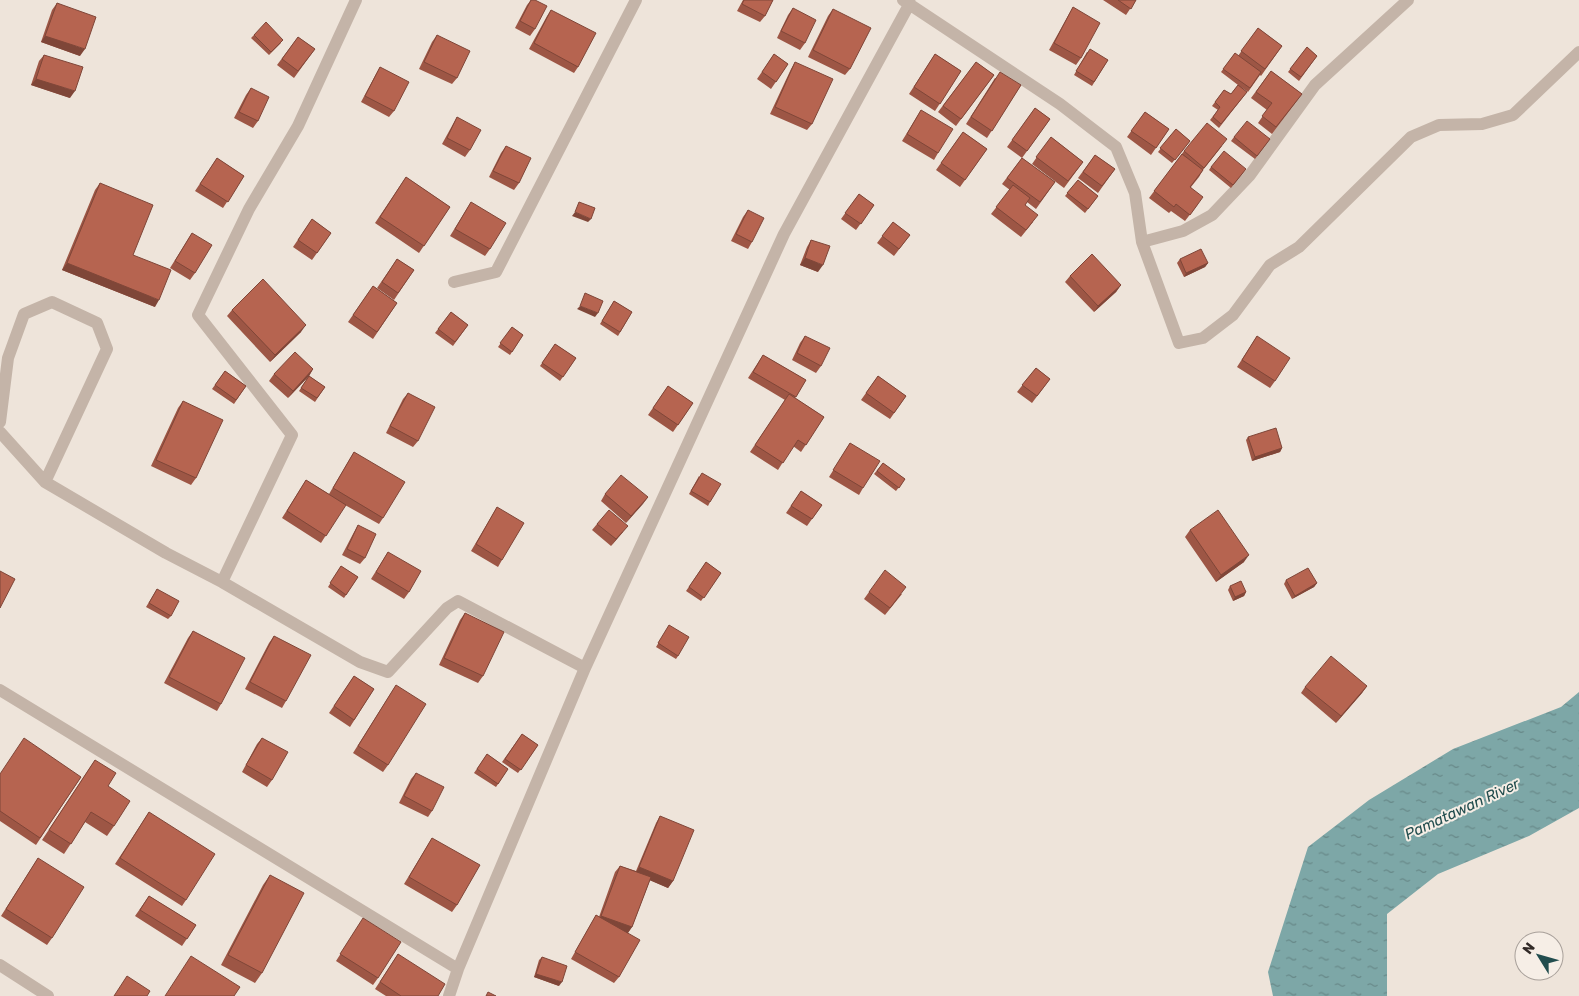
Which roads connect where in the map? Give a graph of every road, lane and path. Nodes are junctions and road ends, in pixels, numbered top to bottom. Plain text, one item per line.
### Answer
1 (356, 0) edge
2 (636, 0) edge
3 (1408, 0) edge
4 (907, 2) edge
5 (1579, 52) edge
6 (1142, 242) junction
7 (454, 282) dead end
8 (0, 422) edge
9 (0, 432) edge
10 (46, 482) junction
11 (222, 582) junction
12 (585, 668) junction
13 (0, 690) edge
14 (0, 965) edge
15 (458, 969) junction
16 (48, 996) edge
17 (449, 996) edge

1 - 11 street
2 - 7 street
3 - 6 street
4 - 6 street
4 - 12 street
5 - 6 street
8 - 10 street
9 - 10 street
10 - 11 street
11 - 12 street
12 - 15 street
13 - 15 street
14 - 16 street
15 - 17 street

